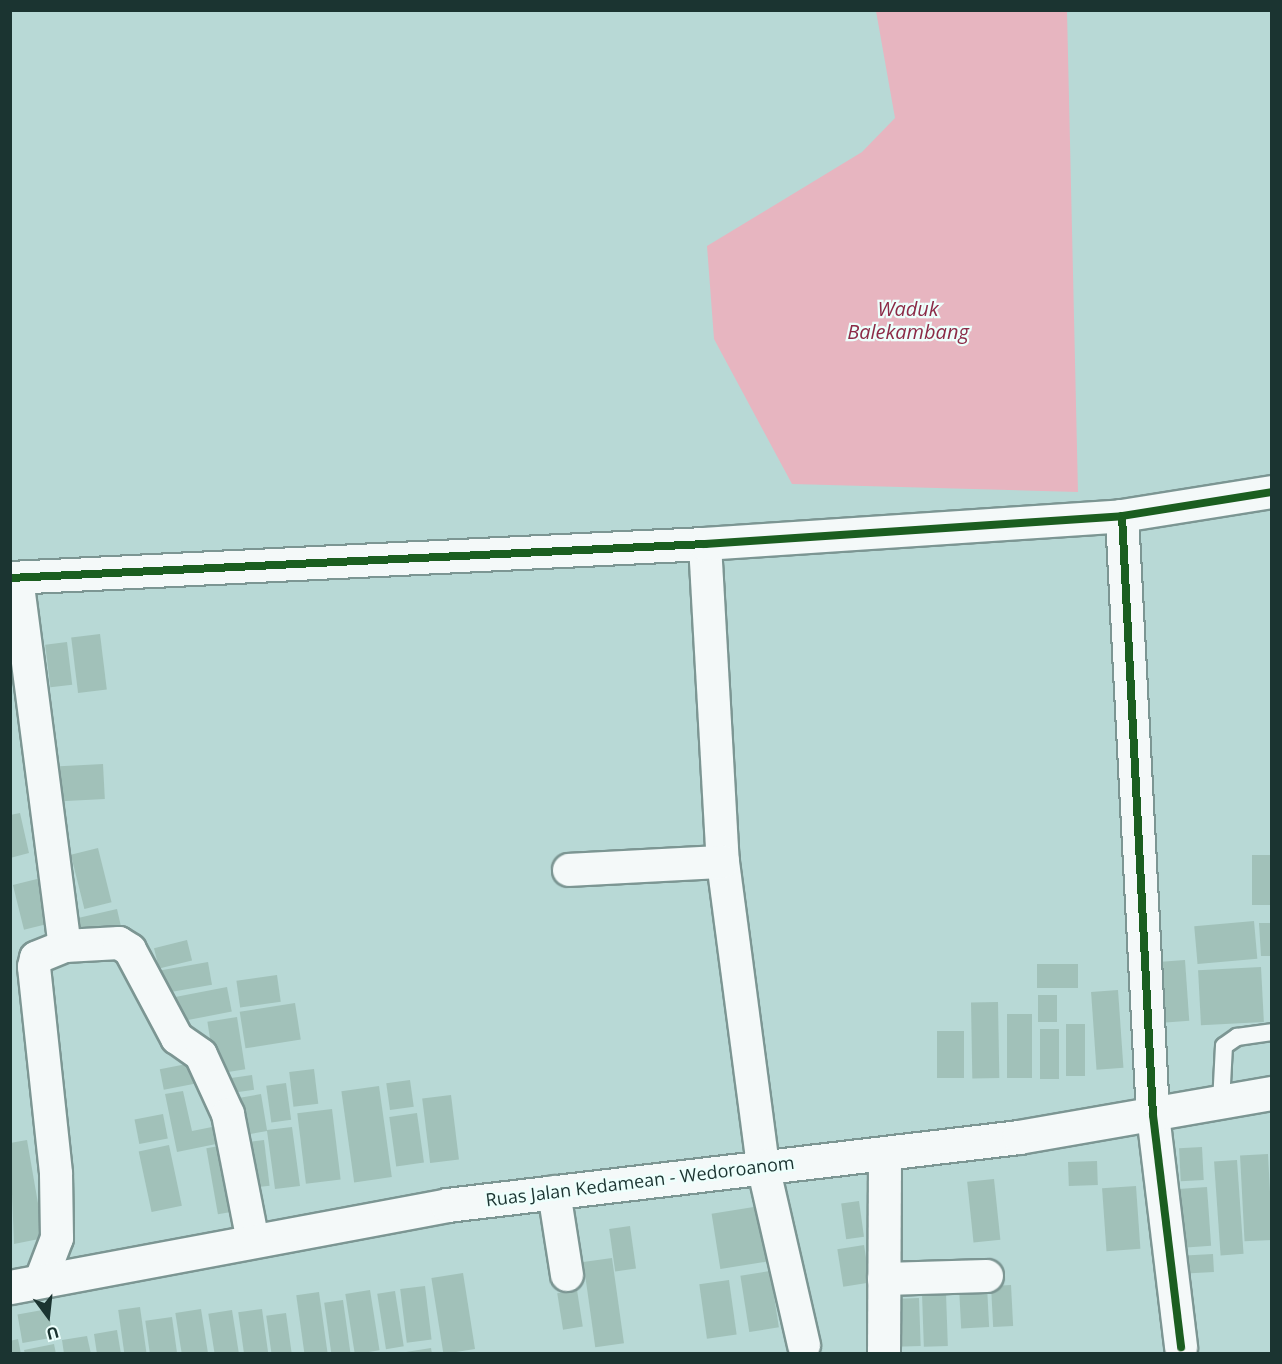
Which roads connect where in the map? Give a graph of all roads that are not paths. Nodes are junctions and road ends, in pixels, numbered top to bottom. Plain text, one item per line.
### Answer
1 (1272, 492) edge
2 (1122, 516) junction
3 (705, 544) junction
4 (14, 578) edge
5 (723, 862) junction
6 (569, 870) dead end
7 (65, 946) junction
8 (1272, 1032) edge
9 (1272, 1093) edge
10 (1221, 1103) junction
11 (1153, 1115) junction
12 (885, 1153) junction
13 (763, 1166) junction
14 (554, 1192) junction
15 (253, 1241) junction
16 (567, 1275) dead end
17 (987, 1276) dead end
18 (884, 1279) junction
19 (26, 1283) edge
20 (804, 1345) dead end
21 (1181, 1347) dead end
22 (884, 1353) edge

1 - 2 street
2 - 3 street
2 - 11 street
3 - 4 street
3 - 5 street
4 - 7 street
5 - 6 street
5 - 13 street
7 - 15 street
7 - 19 street
8 - 10 lane
9 - 10 main road, Ruas Jalan Kedamean - Wedoroanom
10 - 11 main road, Ruas Jalan Kedamean - Wedoroanom
11 - 12 main road, Ruas Jalan Kedamean - Wedoroanom
11 - 21 street
12 - 13 main road, Ruas Jalan Kedamean - Wedoroanom
12 - 18 street
13 - 14 main road, Ruas Jalan Kedamean - Wedoroanom
13 - 20 street
14 - 15 main road, Ruas Jalan Kedamean - Wedoroanom
14 - 16 street
15 - 19 main road, Ruas Jalan Kedamean - Wedoroanom
17 - 18 street
18 - 22 street

